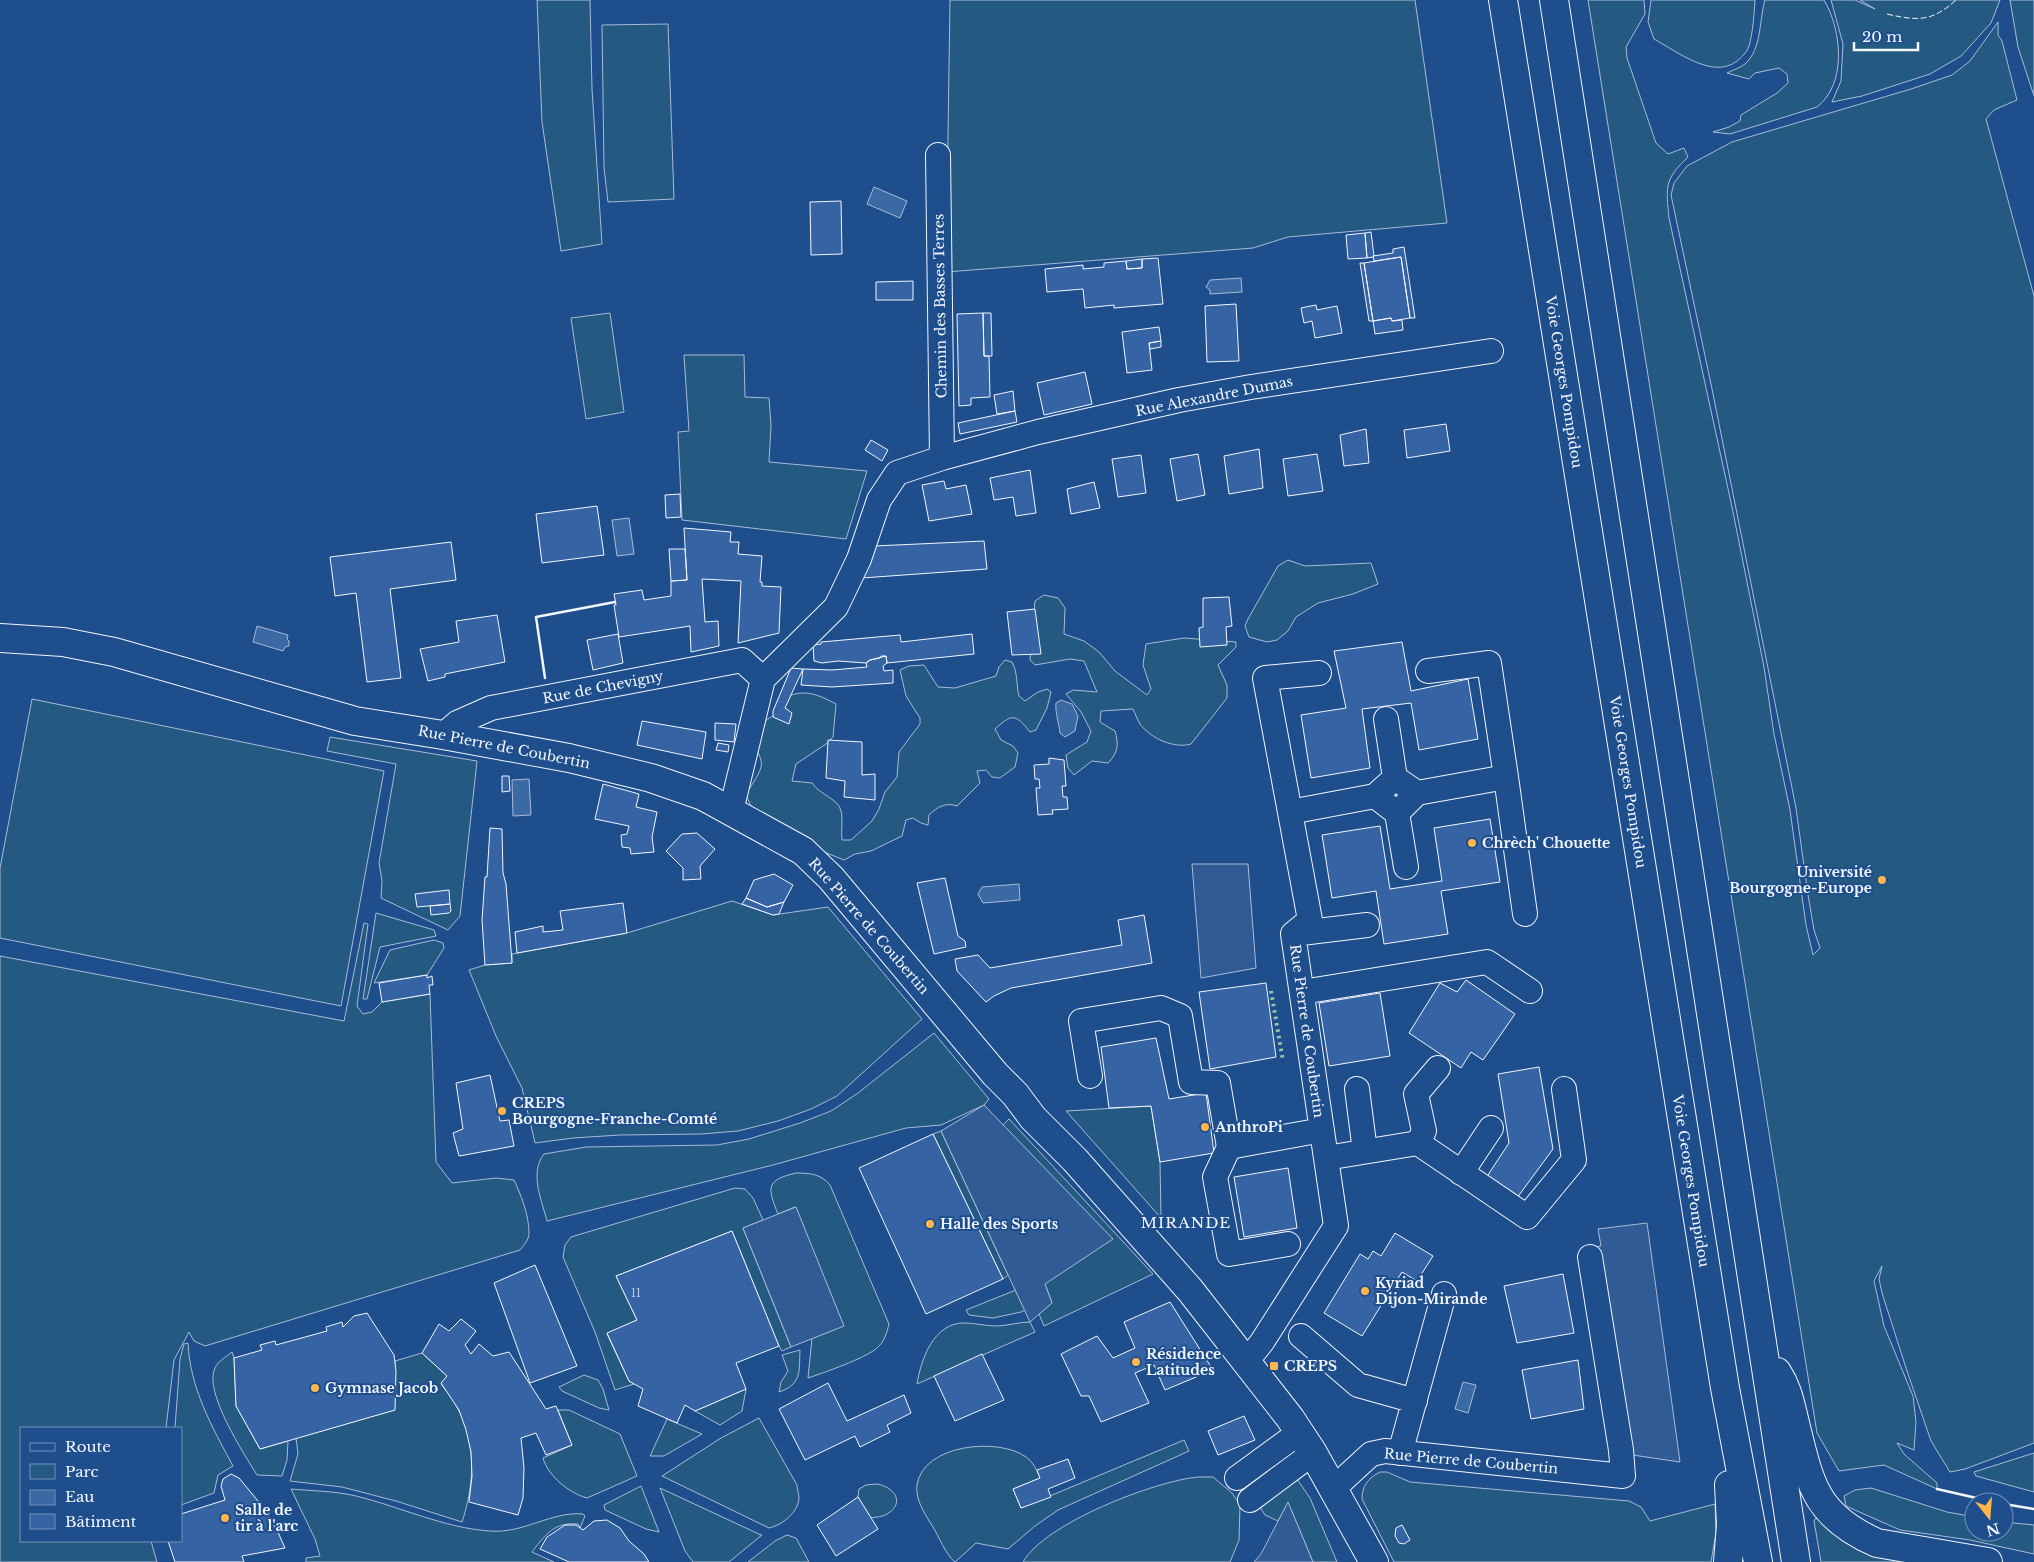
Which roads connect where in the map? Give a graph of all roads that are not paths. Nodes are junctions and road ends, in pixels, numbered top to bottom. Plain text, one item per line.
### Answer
1 (1503, 0) edge
2 (1554, 0) edge
3 (938, 155) dead end
4 (1490, 351) dead end
5 (942, 458) junction
6 (0, 638) edge
7 (1428, 671) dead end
8 (1319, 673) dead end
9 (763, 679) junction
10 (1386, 719) dead end
11 (442, 735) junction
12 (1506, 777) junction
13 (1395, 778) junction
14 (1417, 793) junction
15 (1375, 796) junction
16 (731, 811) junction
17 (1290, 812) junction
18 (1397, 813) junction
19 (1406, 868) dead end
20 (1525, 914) dead end
21 (1367, 925) dead end
22 (1293, 934) junction
23 (1530, 990) dead end
24 (1302, 992) junction
25 (1438, 1068) dead end
26 (1090, 1076) dead end
27 (1357, 1089) dead end
28 (1564, 1089) dead end
29 (1491, 1128) dead end
30 (1322, 1130) junction
31 (1418, 1143) junction
32 (1229, 1147) junction
33 (1365, 1152) junction
34 (1326, 1158) junction
35 (1461, 1173) junction
36 (1288, 1244) dead end
37 (1590, 1258) dead end
38 (1444, 1294) dead end
39 (1301, 1336) dead end
40 (1763, 1352) junction
41 (1246, 1362) junction
42 (1724, 1388) junction
43 (1415, 1401) junction
44 (1307, 1443) junction
45 (1400, 1453) junction
46 (1237, 1478) dead end
47 (1333, 1489) junction
48 (1250, 1500) dead end
49 (1374, 1562) edge
50 (1728, 1562) edge
51 (1758, 1562) edge
52 (1796, 1562) edge
53 (1988, 1562) edge

1 - 42 main road, Voie Georges Pompidou
2 - 40 main road
3 - 5 street, Chemin des Basses Terres
4 - 5 street, Rue Alexandre Dumas
5 - 9 street, Rue Alexandre Dumas
6 - 11 main road, Rue Pierre de Coubertin
7 - 12 street
8 - 17 street, Rue Pierre de Coubertin
9 - 11 street, Rue de Chevigny
9 - 16 street
10 - 13 street
11 - 16 main road, Rue Pierre de Coubertin
12 - 14 street
12 - 20 street
13 - 14 street
13 - 15 street
14 - 18 street
15 - 17 street
15 - 18 street
16 - 41 main road, Rue Pierre de Coubertin
17 - 22 street, Rue Pierre de Coubertin
18 - 19 street
21 - 22 street
22 - 24 street, Rue Pierre de Coubertin
23 - 24 street
24 - 30 street, Rue Pierre de Coubertin
25 - 31 street
26 - 32 street
27 - 33 street
28 - 35 street
29 - 35 street
30 - 32 street
30 - 34 street, Rue Pierre de Coubertin
31 - 33 street
31 - 35 street
32 - 36 street
33 - 34 street
34 - 41 street, Rue Pierre de Coubertin
37 - 45 street, Rue Pierre de Coubertin
38 - 43 street
39 - 43 street
40 - 52 main road
40 - 53 main road
41 - 44 main road, Rue Pierre de Coubertin
42 - 50 main road
42 - 51 main road, Voie Georges Pompidou
43 - 45 street
44 - 46 street
44 - 47 main road, Rue Pierre de Coubertin
44 - 48 street
45 - 47 street, Rue Pierre de Coubertin
47 - 49 main road, Rue Pierre de Coubertin

